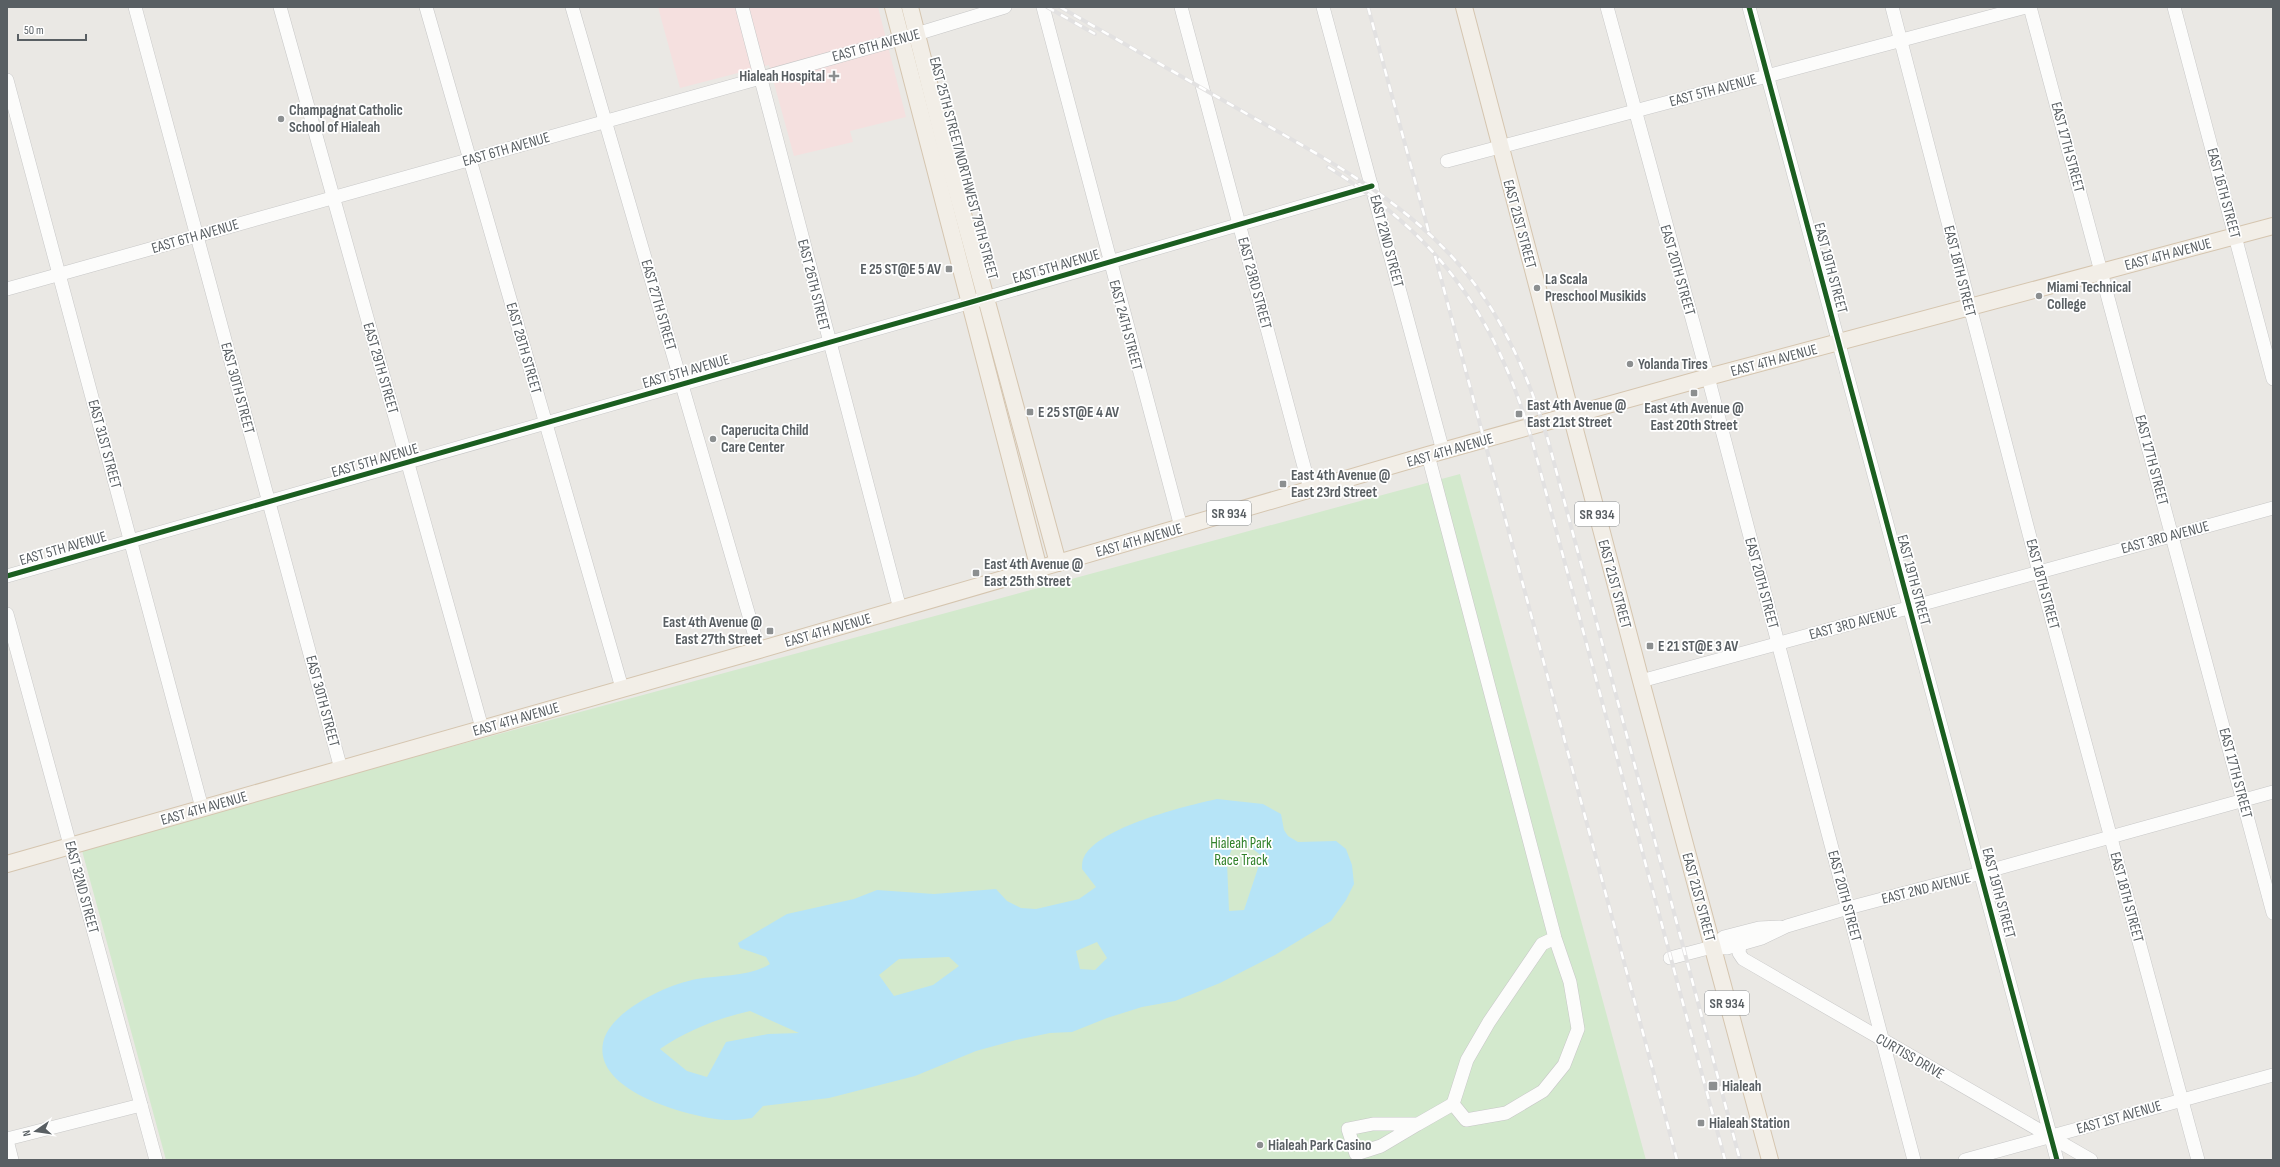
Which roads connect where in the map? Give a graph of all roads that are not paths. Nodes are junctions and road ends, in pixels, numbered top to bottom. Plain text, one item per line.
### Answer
1 (135, 7) edge
2 (280, 7) edge
3 (426, 7) edge
4 (572, 7) edge
5 (742, 7) edge
6 (892, 7) edge
7 (910, 7) edge
8 (1006, 7) edge
9 (1043, 7) edge
10 (1181, 7) edge
11 (1323, 7) edge
12 (1464, 7) edge
13 (1607, 7) edge
14 (1749, 7) edge
15 (1892, 7) edge
16 (2026, 7) edge
17 (2030, 7) edge
18 (2174, 7) edge
19 (917, 34) junction
20 (900, 39) junction
21 (1901, 39) junction
22 (1767, 75) junction
23 (761, 76) junction
24 (7, 80) edge
25 (1634, 112) junction
26 (606, 121) junction
27 (1500, 147) junction
28 (470, 159) junction
29 (1447, 161) dead end
30 (1372, 186) junction
31 (333, 198) junction
32 (1240, 223) junction
33 (2273, 226) edge
34 (197, 236) junction
35 (2235, 236) junction
36 (1109, 262) junction
37 (2102, 271) junction
38 (60, 274) junction
39 (7, 289) edge
40 (987, 298) junction
41 (968, 303) junction
42 (1969, 307) junction
43 (829, 341) junction
44 (1838, 342) junction
45 (1708, 377) junction
46 (2273, 379) edge
47 (682, 385) junction
48 (1571, 416) junction
49 (545, 424) junction
50 (1443, 451) junction
51 (1428, 456) junction
52 (408, 463) junction
53 (1310, 489) junction
54 (269, 502) junction
55 (2273, 508) edge
56 (1181, 527) junction
57 (2172, 535) junction
58 (131, 540) junction
59 (1058, 563) junction
60 (1039, 569) junction
61 (2039, 572) junction
62 (7, 576) edge
63 (1909, 608) junction
64 (900, 609) junction
65 (7, 614) edge
66 (1778, 643) junction
67 (759, 650) junction
68 (1641, 681) junction
69 (622, 688) junction
70 (482, 728) junction
71 (341, 769) junction
72 (2273, 792) edge
73 (2243, 799) junction
74 (202, 808) junction
75 (2111, 837) junction
76 (71, 846) junction
77 (7, 864) edge
78 (1981, 873) junction
79 (1848, 908) junction
80 (2273, 912) edge
81 (1787, 926) junction
82 (1555, 938) junction
83 (1740, 944) junction
84 (1712, 947) junction
85 (1670, 958) dead end
86 (1882, 1040) junction
87 (2273, 1075) edge
88 (2181, 1099) junction
89 (1453, 1104) junction
90 (141, 1105) junction
91 (1418, 1124) junction
92 (2051, 1137) junction
93 (7, 1139) edge
94 (12, 1160) edge
95 (156, 1160) edge
96 (1770, 1160) edge
97 (1914, 1160) edge
98 (1964, 1160) edge
99 (2057, 1160) edge
100 (2091, 1160) edge
101 (2198, 1160) edge

1 - 34 street, EAST 30TH STREET
2 - 31 street, EAST 29TH STREET
3 - 28 street, EAST 28TH STREET
4 - 26 street, EAST 27TH STREET
5 - 23 street, EAST 26TH STREET
6 - 20 main road, EAST 25TH STREET/NORTHWEST 79TH STREET
7 - 19 main road, EAST 25TH STREET/NORTHWEST 79TH STREET
8 - 19 street, EAST 6TH AVENUE
9 - 36 street, EAST 24TH STREET
10 - 32 street, EAST 23RD STREET
11 - 30 street, EAST 22ND STREET
12 - 27 main road, EAST 21ST STREET
13 - 25 street, EAST 20TH STREET
14 - 22 street, EAST 19TH STREET
15 - 21 street, EAST 18TH STREET
16 - 21 street, EAST 5TH AVENUE
17 - 37 street, EAST 17TH STREET
18 - 35 street, EAST 16TH STREET
19 - 20 street, EAST 6TH AVENUE
19 - 40 main road, EAST 25TH STREET/NORTHWEST 79TH STREET
20 - 23 street, EAST 6TH AVENUE
20 - 41 main road, EAST 25TH STREET/NORTHWEST 79TH STREET
21 - 22 street, EAST 5TH AVENUE
21 - 42 street, EAST 18TH STREET
22 - 25 street, EAST 5TH AVENUE
22 - 44 street, EAST 19TH STREET
23 - 26 street, EAST 6TH AVENUE
23 - 43 street, EAST 26TH STREET
24 - 38 street, EAST 31ST STREET
25 - 27 street, EAST 5TH AVENUE
25 - 45 street, EAST 20TH STREET
26 - 28 street, EAST 6TH AVENUE
26 - 47 street, EAST 27TH STREET
27 - 29 street, EAST 5TH AVENUE
27 - 48 main road, EAST 21ST STREET
28 - 31 street, EAST 6TH AVENUE
28 - 49 street, EAST 28TH STREET
30 - 32 street, EAST 5TH AVENUE
30 - 50 street, EAST 22ND STREET
31 - 34 street, EAST 6TH AVENUE
31 - 52 street, EAST 29TH STREET
32 - 36 street, EAST 5TH AVENUE
32 - 53 street, EAST 23RD STREET
33 - 35 main road, EAST 4TH AVENUE
34 - 38 street, EAST 6TH AVENUE
34 - 54 street, EAST 30TH STREET
35 - 37 main road, EAST 4TH AVENUE
35 - 46 street, EAST 16TH STREET
36 - 40 street, EAST 5TH AVENUE
36 - 56 street, EAST 24TH STREET
37 - 42 main road, EAST 4TH AVENUE
37 - 57 street, EAST 17TH STREET
38 - 39 street, EAST 6TH AVENUE
38 - 58 street, EAST 31ST STREET
40 - 41 street, EAST 5TH AVENUE
40 - 59 main road, EAST 25TH STREET/NORTHWEST 79TH STREET
41 - 43 street, EAST 5TH AVENUE
41 - 60 main road, EAST 25TH STREET/NORTHWEST 79TH STREET
42 - 44 main road, EAST 4TH AVENUE
42 - 61 street, EAST 18TH STREET
43 - 47 street, EAST 5TH AVENUE
43 - 64 street, EAST 26TH STREET
44 - 45 main road, EAST 4TH AVENUE
44 - 63 street, EAST 19TH STREET
45 - 48 main road, EAST 4TH AVENUE
45 - 66 street, EAST 20TH STREET
47 - 49 street, EAST 5TH AVENUE
47 - 67 street, EAST 27TH STREET
48 - 50 main road, EAST 4TH AVENUE / SR 934
48 - 68 main road, EAST 21ST STREET / SR 934
49 - 52 street, EAST 5TH AVENUE
49 - 69 street, EAST 28TH STREET
50 - 51 main road, EAST 4TH AVENUE / SR 934
51 - 53 main road, EAST 4TH AVENUE / SR 934
51 - 82 street
52 - 54 street, EAST 5TH AVENUE
52 - 70 street, EAST 29TH STREET
53 - 56 main road, EAST 4TH AVENUE / SR 934
54 - 58 street, EAST 5TH AVENUE
54 - 71 street, EAST 30TH STREET
55 - 57 street, EAST 3RD AVENUE
56 - 59 main road, EAST 4TH AVENUE / SR 934
57 - 61 street, EAST 3RD AVENUE
57 - 73 street, EAST 17TH STREET
58 - 62 street, EAST 5TH AVENUE
58 - 74 street, EAST 31ST STREET
59 - 60 main road, EAST 4TH AVENUE / SR 934
60 - 64 main road, EAST 4TH AVENUE
61 - 63 street, EAST 3RD AVENUE
61 - 75 street, EAST 18TH STREET
63 - 66 street, EAST 3RD AVENUE
63 - 78 street, EAST 19TH STREET
64 - 67 main road, EAST 4TH AVENUE
65 - 76 street, EAST 32ND STREET
66 - 68 street, EAST 3RD AVENUE
66 - 79 street, EAST 20TH STREET
67 - 69 main road, EAST 4TH AVENUE
68 - 84 main road, EAST 21ST STREET / SR 934
69 - 70 main road, EAST 4TH AVENUE
70 - 71 main road, EAST 4TH AVENUE
71 - 74 main road, EAST 4TH AVENUE
72 - 73 street, EAST 2ND AVENUE
73 - 75 street, EAST 2ND AVENUE
73 - 80 street, EAST 17TH STREET
74 - 76 main road, EAST 4TH AVENUE
75 - 78 street, EAST 2ND AVENUE
75 - 88 street, EAST 18TH STREET
76 - 77 main road, EAST 4TH AVENUE
76 - 90 street, EAST 32ND STREET
78 - 79 street, EAST 2ND AVENUE
78 - 92 street, EAST 19TH STREET
79 - 81 street, EAST 2ND AVENUE
79 - 86 street, EAST 20TH STREET
81 - 83 street, EAST 2ND AVENUE
81 - 84 street, EAST 2ND AVENUE
82 - 89 street
82 - 89 street
83 - 84 street, EAST 2ND AVENUE
83 - 86 street, CURTISS DRIVE
84 - 85 street
84 - 96 main road, EAST 21ST STREET / SR 934
86 - 92 street, CURTISS DRIVE
86 - 97 street, EAST 20TH STREET
87 - 88 street, EAST 1ST AVENUE
88 - 92 street, EAST 1ST AVENUE
88 - 101 street, EAST 18TH STREET
89 - 91 street
90 - 93 street
90 - 95 street, EAST 32ND STREET
91 - 91 street
92 - 98 street, EAST 1ST AVENUE
92 - 99 street, EAST 19TH STREET
92 - 100 street, CURTISS DRIVE
93 - 94 street

